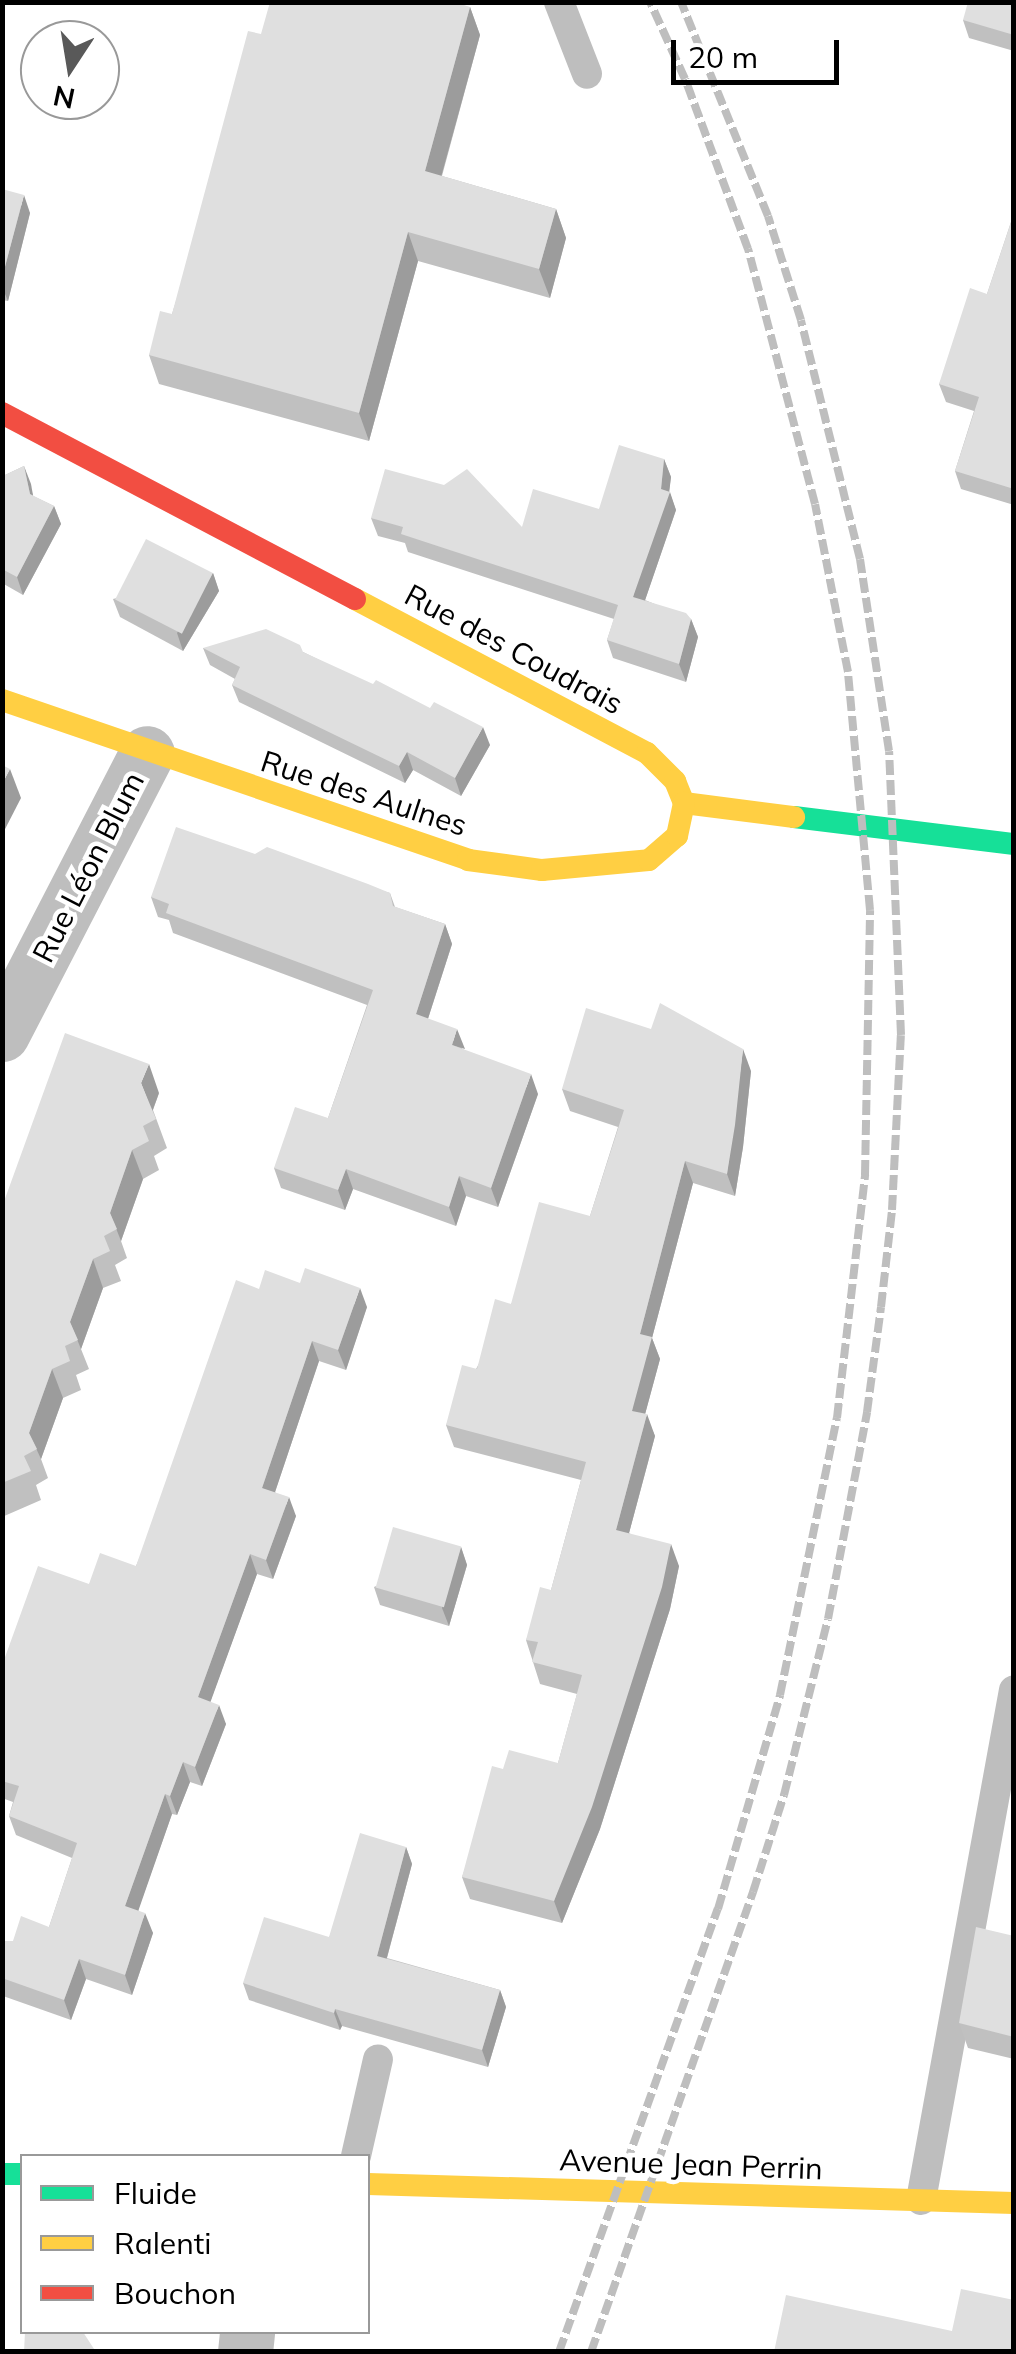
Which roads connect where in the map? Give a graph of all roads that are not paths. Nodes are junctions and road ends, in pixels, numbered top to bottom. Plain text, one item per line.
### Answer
1 (559, 2) edge
2 (587, 74) dead end
3 (2, 413) edge
4 (2, 700) edge
5 (147, 753) junction
6 (684, 804) junction
7 (1014, 844) edge
8 (2, 1034) edge
9 (1014, 1690) edge
10 (378, 2059) dead end
11 (356, 2154) edge
12 (370, 2184) edge
13 (921, 2200) junction
14 (1014, 2203) edge

1 - 2 lane
3 - 6 street, Rue des Coudrais
4 - 5 street, Rue des Aulnes
5 - 6 street, Rue des Aulnes
5 - 8 street, Rue Léon Blum
6 - 7 street
9 - 13 lane
10 - 11 lane
12 - 13 street, Avenue Jean Perrin
13 - 14 street, Avenue Jean Perrin

